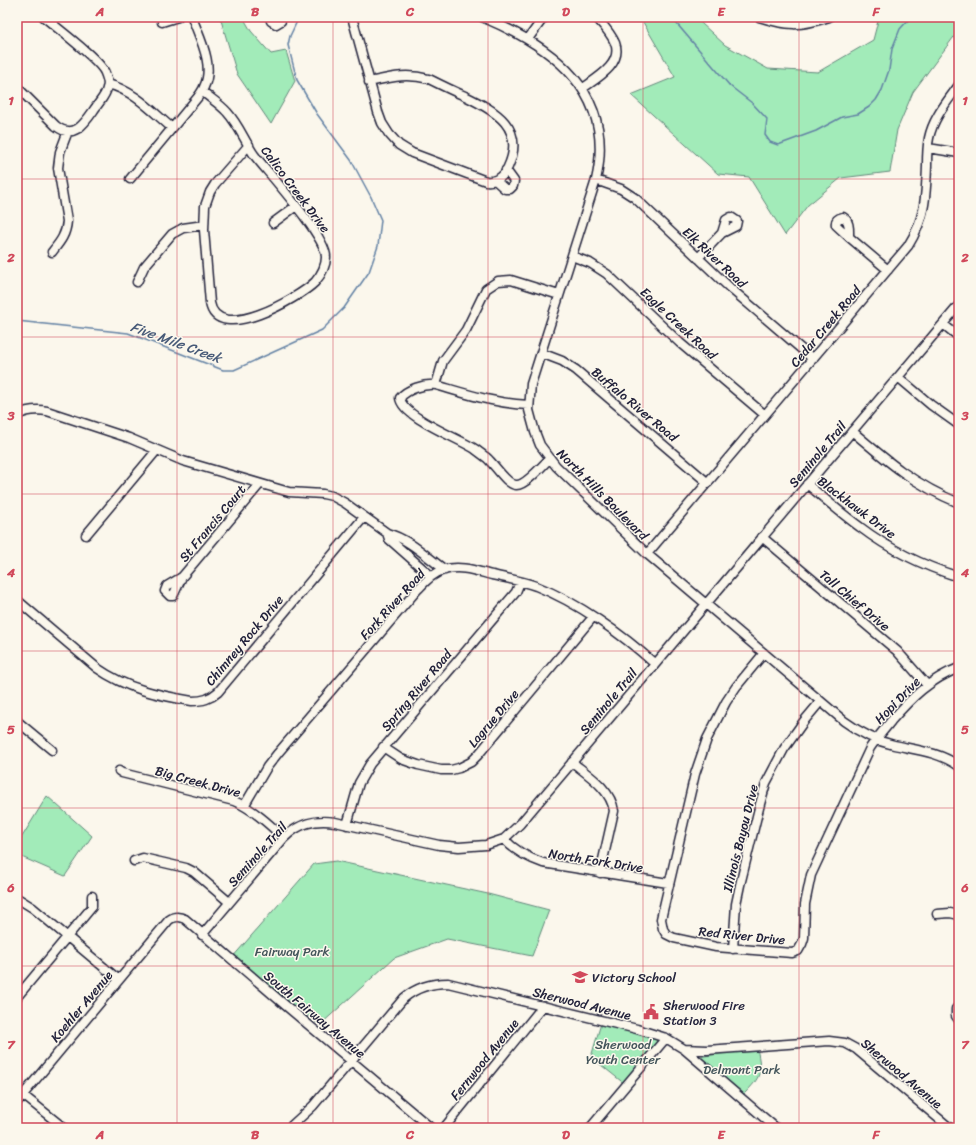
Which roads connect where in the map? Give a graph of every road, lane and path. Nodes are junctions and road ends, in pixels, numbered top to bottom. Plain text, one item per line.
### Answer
1 (44, 17) edge
2 (178, 17) edge
3 (192, 17) edge
4 (270, 17) edge
5 (282, 17) edge
6 (352, 17) edge
7 (482, 17) edge
8 (544, 17) edge
9 (596, 17) edge
10 (759, 17) edge
11 (829, 17) edge
12 (162, 22) dead end
13 (528, 39) junction
14 (369, 82) junction
15 (108, 84) junction
16 (959, 85) edge
17 (17, 87) edge
18 (583, 88) junction
19 (202, 91) junction
20 (172, 128) junction
21 (68, 131) junction
22 (249, 146) junction
23 (928, 148) junction
24 (959, 153) edge
25 (506, 170) junction
26 (130, 179) dead end
27 (495, 180) junction
28 (596, 180) junction
29 (296, 206) junction
30 (273, 223) dead end
31 (204, 225) junction
32 (722, 233) dead end
33 (849, 237) dead end
34 (52, 252) dead end
35 (572, 256) junction
36 (698, 258) junction
37 (888, 270) junction
38 (138, 282) dead end
39 (559, 295) junction
40 (959, 305) edge
41 (943, 324) junction
42 (959, 337) edge
43 (541, 353) junction
44 (813, 359) junction
45 (898, 377) junction
46 (436, 385) junction
47 (529, 405) junction
48 (17, 415) edge
49 (765, 416) junction
50 (959, 425) edge
51 (852, 431) junction
52 (157, 450) junction
53 (549, 458) junction
54 (708, 483) junction
55 (260, 484) junction
56 (807, 484) junction
57 (959, 503) edge
58 (364, 517) junction
59 (387, 533) junction
60 (86, 535) dead end
61 (762, 537) junction
62 (647, 554) junction
63 (445, 570) junction
64 (431, 576) junction
65 (182, 577) dead end
66 (959, 577) edge
67 (520, 582) junction
68 (17, 600) edge
69 (706, 604) junction
70 (594, 617) junction
71 (764, 653) junction
72 (655, 664) junction
73 (959, 668) edge
74 (927, 685) junction
75 (820, 702) junction
76 (17, 721) edge
77 (876, 740) junction
78 (383, 747) junction
79 (52, 750) dead end
80 (572, 762) junction
81 (959, 766) edge
82 (119, 771) dead end
83 (244, 806) junction
84 (347, 824) junction
85 (284, 838) junction
86 (504, 839) junction
87 (134, 861) dead end
88 (600, 873) junction
89 (668, 883) junction
90 (92, 896) dead end
91 (17, 898) edge
92 (230, 902) junction
93 (937, 914) dead end
94 (959, 915) edge
95 (164, 926) joint
96 (202, 935) junction
97 (67, 937) junction
98 (733, 949) junction
99 (118, 980) junction
100 (20, 987) edge
101 (17, 996) edge
102 (543, 1006) junction
103 (959, 1006) edge
104 (959, 1020) edge
105 (666, 1038) junction
106 (684, 1049) junction
107 (352, 1061) junction
108 (23, 1095) junction
109 (17, 1102) edge
110 (593, 1125) edge
111 (64, 1128) edge
112 (289, 1128) edge
113 (431, 1128) edge
114 (444, 1128) edge
115 (603, 1128) edge
116 (776, 1128) edge
117 (950, 1128) edge

1 - 15 street
2 - 12 street
3 - 19 street
4 - 5 street
6 - 14 street
7 - 13 street, North Hills Boulevard
8 - 13 street
9 - 18 street
10 - 11 street
13 - 18 street, North Hills Boulevard
14 - 25 street
14 - 27 street
15 - 20 street
15 - 21 street
16 - 23 street, Cedar Creek Road
17 - 21 street
18 - 28 street, North Hills Boulevard
19 - 20 street
19 - 22 street, Calico Creek Drive
20 - 26 street
21 - 34 street
22 - 29 street, Calico Creek Drive
22 - 31 street, Calico Creek Drive
23 - 24 street
23 - 37 street, Cedar Creek Road
25 - 27 street
25 - 27 street
28 - 35 street, North Hills Boulevard
28 - 36 street, Elk River Road
29 - 30 street
29 - 31 street, Calico Creek Drive
31 - 38 street
32 - 36 street
33 - 37 street
35 - 39 street, North Hills Boulevard
35 - 49 street, Eagle Creek Road
36 - 44 street, Elk River Road
37 - 44 street, Cedar Creek Road
39 - 43 street, North Hills Boulevard
39 - 46 street
40 - 41 street, Seminole Trail
41 - 42 street
41 - 45 street, Seminole Trail
43 - 47 street, North Hills Boulevard
43 - 54 street, Buffalo River Road
44 - 49 street, Cedar Creek Road
45 - 50 street
45 - 51 street, Seminole Trail
46 - 47 street
46 - 53 street
47 - 53 street, North Hills Boulevard
48 - 52 street
49 - 54 street, Cedar Creek Road
51 - 56 street, Seminole Trail
51 - 57 street
52 - 55 street
52 - 60 street
53 - 62 street, North Hills Boulevard
54 - 62 street, Cedar Creek Road
55 - 58 street
55 - 65 street, St Francis Court
56 - 61 street, Seminole Trail
56 - 66 street, Blackhawk Drive
58 - 59 street
58 - 68 street, Chimney Rock Drive
59 - 63 street
59 - 64 street
61 - 69 street, Seminole Trail
61 - 74 street, Tall Chief Drive
62 - 69 street, North Hills Boulevard
63 - 64 street, Fork River Road
63 - 67 street, Fork River Road
64 - 83 street, Fork River Road
67 - 70 street, Fork River Road
67 - 78 street, Spring River Road
69 - 71 street, North Hills Boulevard
69 - 72 street, Seminole Trail
70 - 72 street, Fork River Road
70 - 78 street, Lagrue Drive
71 - 75 street, North Hills Boulevard
71 - 89 street, Red River Drive
72 - 80 street, Seminole Trail
73 - 74 street, Hopi Drive
74 - 77 street, Hopi Drive
75 - 77 street, North Hills Boulevard
75 - 98 street, Illinois Bayou Drive
76 - 79 street
77 - 81 street, North Hills Boulevard
77 - 98 street, Red River Drive
78 - 84 street, Spring River Road
80 - 86 street, Seminole Trail
80 - 88 street
82 - 83 street, Big Creek Drive
83 - 85 street, Big Creek Drive
84 - 85 street, Seminole Trail
84 - 86 street, Seminole Trail
85 - 92 street, Seminole Trail
86 - 88 street, North Fork Drive
87 - 92 street
88 - 89 street, North Fork Drive
89 - 98 street, Red River Drive
90 - 97 street
91 - 97 street
92 - 96 street, Seminole Trail
93 - 94 street
95 - 96 street, South Fairway Avenue
95 - 99 street, Koehler Avenue
96 - 107 street, South Fairway Avenue
97 - 99 street
97 - 100 street
99 - 108 street, Koehler Avenue
100 - 101 street
102 - 105 street, Sherwood Avenue
102 - 107 street, Sherwood Avenue
102 - 114 street, Fernwood Avenue
103 - 104 street
105 - 106 street, Sherwood Avenue
105 - 110 street
106 - 116 street
106 - 117 street, Sherwood Avenue
107 - 112 street, Sherwood Avenue
107 - 113 street, South Fairway Avenue
108 - 109 street, Koehler Avenue
108 - 111 street
110 - 115 street

